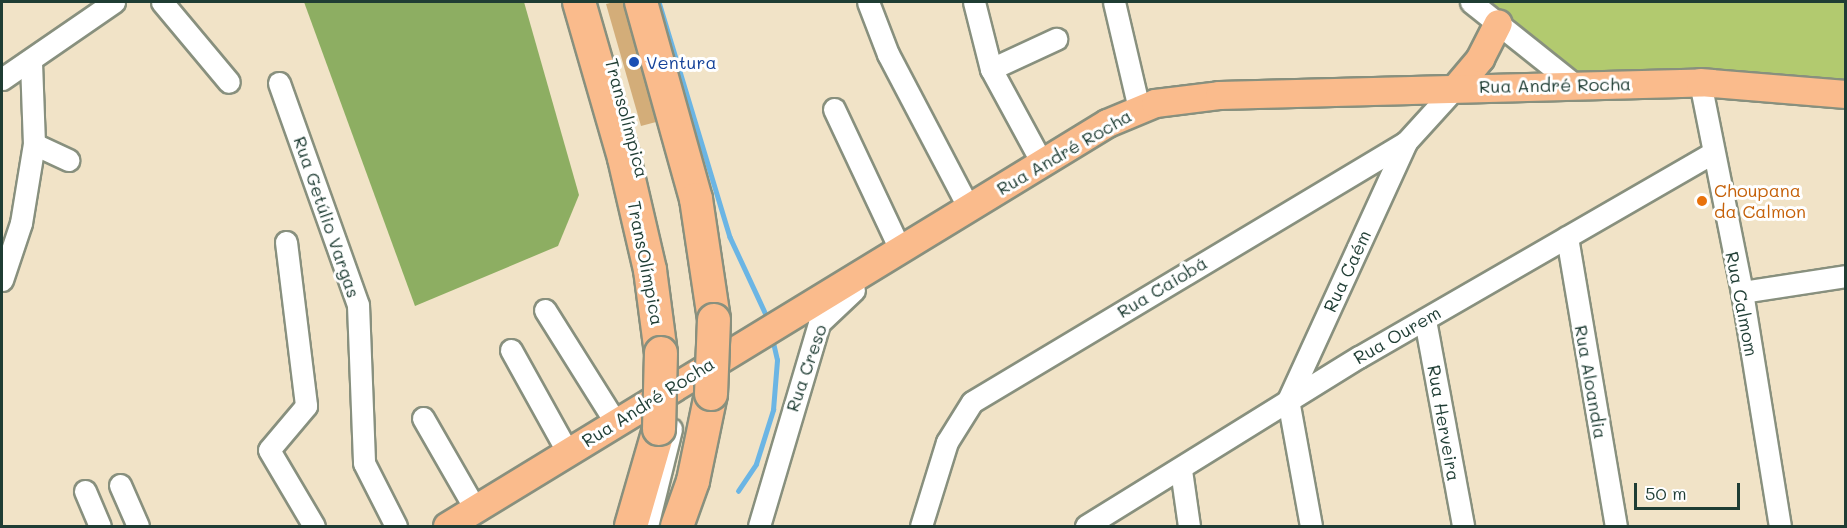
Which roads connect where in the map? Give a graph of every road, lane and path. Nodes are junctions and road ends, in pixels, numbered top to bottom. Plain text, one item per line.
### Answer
1 (114, 2) edge
2 (162, 2) edge
3 (579, 2) edge
4 (595, 2) edge
5 (631, 2) edge
6 (641, 2) edge
7 (868, 2) edge
8 (974, 2) edge
9 (1114, 2) edge
10 (1471, 2) edge
11 (1495, 13) edge
12 (1056, 39) dead end
13 (31, 61) junction
14 (991, 69) junction
15 (2, 79) edge
16 (229, 82) dead end
17 (1700, 82) junction
18 (279, 83) dead end
19 (1575, 85) junction
20 (1456, 87) junction
21 (1845, 94) edge
22 (834, 109) dead end
23 (1139, 109) junction
24 (1407, 142) junction
25 (34, 144) junction
26 (1713, 153) junction
27 (69, 160) dead end
28 (1042, 163) junction
29 (969, 208) junction
30 (938, 226) junction
31 (1566, 237) junction
32 (286, 242) dead end
33 (900, 249) junction
34 (1845, 276) edge
35 (2, 280) edge
36 (1742, 292) junction
37 (545, 310) dead end
38 (1425, 320) junction
39 (708, 325) junction
40 (668, 347) junction
41 (511, 350) dead end
42 (1288, 400) junction
43 (704, 401) junction
44 (423, 418) dead end
45 (616, 423) junction
46 (665, 424) junction
47 (568, 453) junction
48 (1181, 470) junction
49 (120, 485) dead end
50 (771, 486) junction
51 (84, 491) dead end
52 (476, 510) junction
53 (100, 526) edge
54 (138, 526) edge
55 (314, 526) edge
56 (396, 526) edge
57 (447, 526) edge
58 (631, 526) edge
59 (647, 526) edge
60 (662, 526) edge
61 (677, 526) edge
62 (743, 526) edge
63 (759, 526) edge
64 (921, 526) edge
65 (1086, 526) edge
66 (1189, 526) edge
67 (1311, 526) edge
68 (1463, 526) edge
69 (1616, 526) edge
70 (1780, 526) edge

1 - 13 street
2 - 16 street
3 - 40 highway, TransOlímpica
4 - 40 street, Transolímpica
5 - 39 street, Transolímpica
6 - 39 highway
7 - 29 street
8 - 14 street
9 - 23 street
10 - 11 street
11 - 19 street
11 - 20 main road
12 - 14 street
13 - 15 street
13 - 25 street
14 - 28 street
17 - 19 main road, Rua André Rocha
17 - 21 main road, Rua André Rocha
17 - 26 street, Rua Calmom
18 - 56 street, Rua Getúlio Vargas
19 - 20 main road, Rua André Rocha
20 - 23 main road, Rua André Rocha
20 - 24 street, Rua Caiobá
22 - 33 street
23 - 28 main road, Rua André Rocha
24 - 42 street, Rua Caém
24 - 64 street, Rua Caiobá
25 - 27 street
25 - 35 street
26 - 31 street, Rua Ourem
26 - 36 street, Rua Calmom
28 - 29 main road, Rua André Rocha
29 - 30 main road, Rua André Rocha
30 - 33 main road, Rua André Rocha
30 - 50 street, Rua Creso
31 - 38 street, Rua Ourem
31 - 69 street, Rua Aloandia
32 - 55 street
33 - 45 main road, Rua André Rocha
34 - 36 street
36 - 70 street, Rua Calmom
37 - 45 street
38 - 42 street, Rua Ourem
38 - 68 street, Rua Herveira
39 - 43 highway, bridge
40 - 46 highway, TransOlímpica, bridge
41 - 47 street
42 - 48 street, Rua Ourem
42 - 67 street
43 - 60 street
43 - 61 highway
44 - 52 street
45 - 47 main road, Rua André Rocha
46 - 58 highway, TransOlímpica
46 - 59 street
47 - 52 main road, Rua André Rocha
48 - 65 street, Rua Ourem
48 - 66 street
49 - 54 street
50 - 62 street
50 - 63 street, Rua Creso
51 - 53 street
52 - 57 main road, Rua André Rocha

